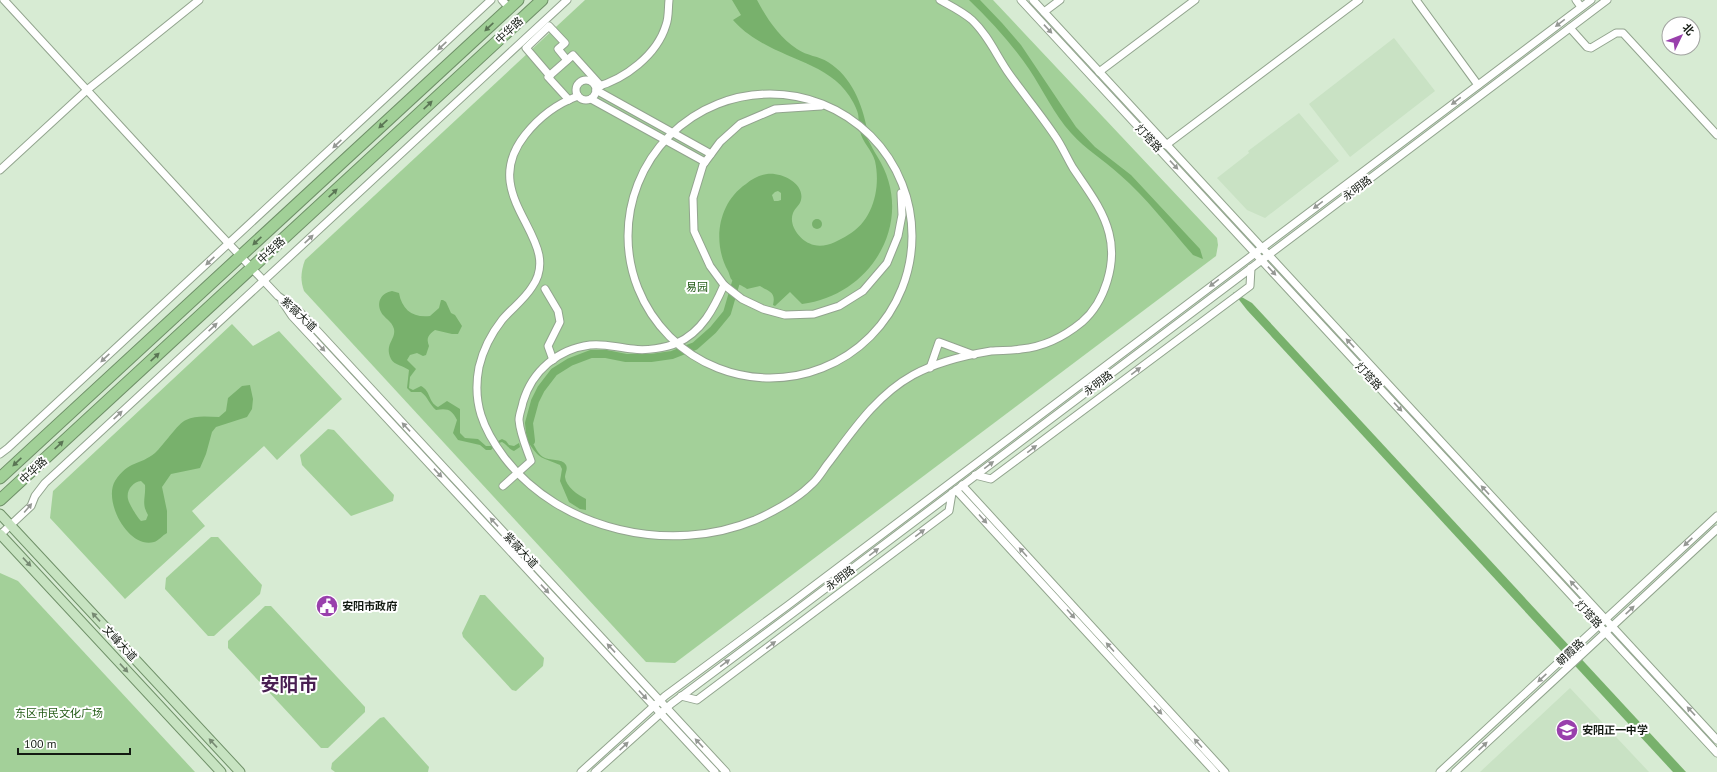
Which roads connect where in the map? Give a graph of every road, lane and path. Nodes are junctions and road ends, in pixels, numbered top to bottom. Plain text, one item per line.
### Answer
1 (4, 0) edge
2 (199, 0) edge
3 (491, 0) edge
4 (518, 0) edge
5 (542, 0) edge
6 (567, 0) edge
7 (669, 0) edge
8 (940, 0) edge
9 (1021, 0) edge
10 (1033, 0) edge
11 (1060, 0) edge
12 (1195, 0) edge
13 (1359, 0) edge
14 (1416, 0) edge
15 (1576, 0) edge
16 (1591, 0) edge
17 (1607, 0) edge
18 (506, 4) edge
19 (1581, 7) junction
20 (1044, 12) junction
21 (1570, 28) junction
22 (567, 60) junction
23 (1099, 72) junction
24 (550, 76) junction
25 (1478, 85) junction
26 (598, 88) junction
27 (87, 90) junction
28 (578, 96) junction
29 (591, 99) junction
30 (569, 100) junction
31 (824, 106) junction
32 (674, 133) junction
33 (1717, 135) edge
34 (666, 140) junction
35 (1166, 145) junction
36 (711, 154) junction
37 (705, 162) junction
38 (0, 170) edge
39 (898, 178) junction
40 (229, 244) junction
41 (1262, 248) junction
42 (1255, 253) junction
43 (1268, 255) junction
44 (240, 256) junction
45 (1261, 260) junction
46 (252, 268) junction
47 (1251, 268) junction
48 (264, 280) junction
49 (724, 285) junction
50 (545, 289) dead end
51 (278, 296) junction
52 (678, 343) junction
53 (974, 355) junction
54 (553, 360) junction
55 (930, 368) junction
56 (0, 454) edge
57 (517, 474) junction
58 (975, 476) junction
59 (0, 478) edge
60 (503, 486) dead end
61 (957, 489) junction
62 (0, 500) edge
63 (0, 514) edge
64 (1717, 516) edge
65 (10, 525) junction
66 (1717, 529) edge
67 (0, 534) edge
68 (1605, 619) junction
69 (1599, 625) junction
70 (1612, 626) junction
71 (1606, 632) junction
72 (681, 696) junction
73 (660, 701) junction
74 (654, 706) junction
75 (666, 708) junction
76 (660, 713) junction
77 (1717, 740) edge
78 (1717, 752) edge
79 (221, 772) edge
80 (240, 772) edge
81 (581, 772) edge
82 (595, 772) edge
83 (715, 772) edge
84 (726, 772) edge
85 (1215, 772) edge
86 (1225, 772) edge
87 (1440, 772) edge
88 (1455, 772) edge

1 - 27 street
2 - 27 street
3 -> 40 street
4 - 18 highway, 中华路
46 -> 5 highway, 中华路
48 -> 6 street
7 - 26 street
8 - 53 street
9 -> 42 street, 灯塔路
10 - 20 street, 灯塔路
11 - 20 street
12 - 23 street
13 - 35 street
14 - 25 street
15 - 19 street
16 - 19 street, 永明路
17 - 21 street, 永明路
18 -> 44 highway, 中华路
19 -> 25 street, 永明路
20 - 23 street, 灯塔路
21 - 33 street
21 - 43 street, 永明路
22 - 24 street
22 - 24 street
22 - 26 street
23 - 35 street, 灯塔路
24 - 30 street
25 -> 41 street, 永明路
26 - 28 street
26 - 29 street
26 - 32 street
27 - 38 street
27 - 40 street
28 - 29 street
28 - 30 street
29 - 34 street
30 - 57 street
31 - 32 street
31 - 36 street
31 - 39 street
32 - 34 street
32 - 36 street
34 - 37 street
34 - 52 street
35 - 41 street, 灯塔路
36 - 37 street
37 - 49 street
39 - 49 street
39 - 52 street
40 - 44 street
40 -> 56 street
41 - 42 street, 永明路
41 - 43 street, 灯塔路
42 - 45 street, 灯塔路
42 -> 73 street, 永明路
43 - 45 street, 永明路
68 -> 43 street, 灯塔路
44 - 46 street
44 -> 59 highway, 中华路
45 - 47 street, 永明路
45 -> 69 street, 灯塔路
46 - 48 street
62 -> 46 highway, 中华路
58 -> 47 street, 永明路
58 -> 47 street
48 - 51 street
65 -> 48 street
49 - 52 street
50 - 54 street
73 -> 51 street, 紫薇大道
51 -> 74 street, 紫薇大道
52 - 54 street
53 - 55 street
53 - 55 street
54 - 57 street
55 - 57 street
57 - 60 street
58 - 61 street, 永明路
72 -> 61 street, 永明路
72 -> 61 street
61 -> 85 street
86 -> 61 street
63 - 65 main road, 文峰大道
64 -> 68 street, 朝霞路
65 - 67 street
80 -> 65 main road, 文峰大道
70 -> 66 street, 朝霞路
67 -> 79 main road, 文峰大道
68 - 69 street, 朝霞路
68 - 70 street, 灯塔路
69 - 71 street, 灯塔路
69 -> 87 street, 朝霞路
70 - 71 street, 朝霞路
77 -> 70 street, 灯塔路
71 - 78 street, 灯塔路
88 -> 71 street, 朝霞路
72 - 75 street, 永明路
73 - 74 street, 永明路
73 - 75 street, 紫薇大道
74 - 76 street, 紫薇大道
74 - 81 street, 永明路
75 - 76 street, 永明路
84 -> 75 street, 紫薇大道
82 -> 76 street, 永明路
76 - 83 street, 紫薇大道

